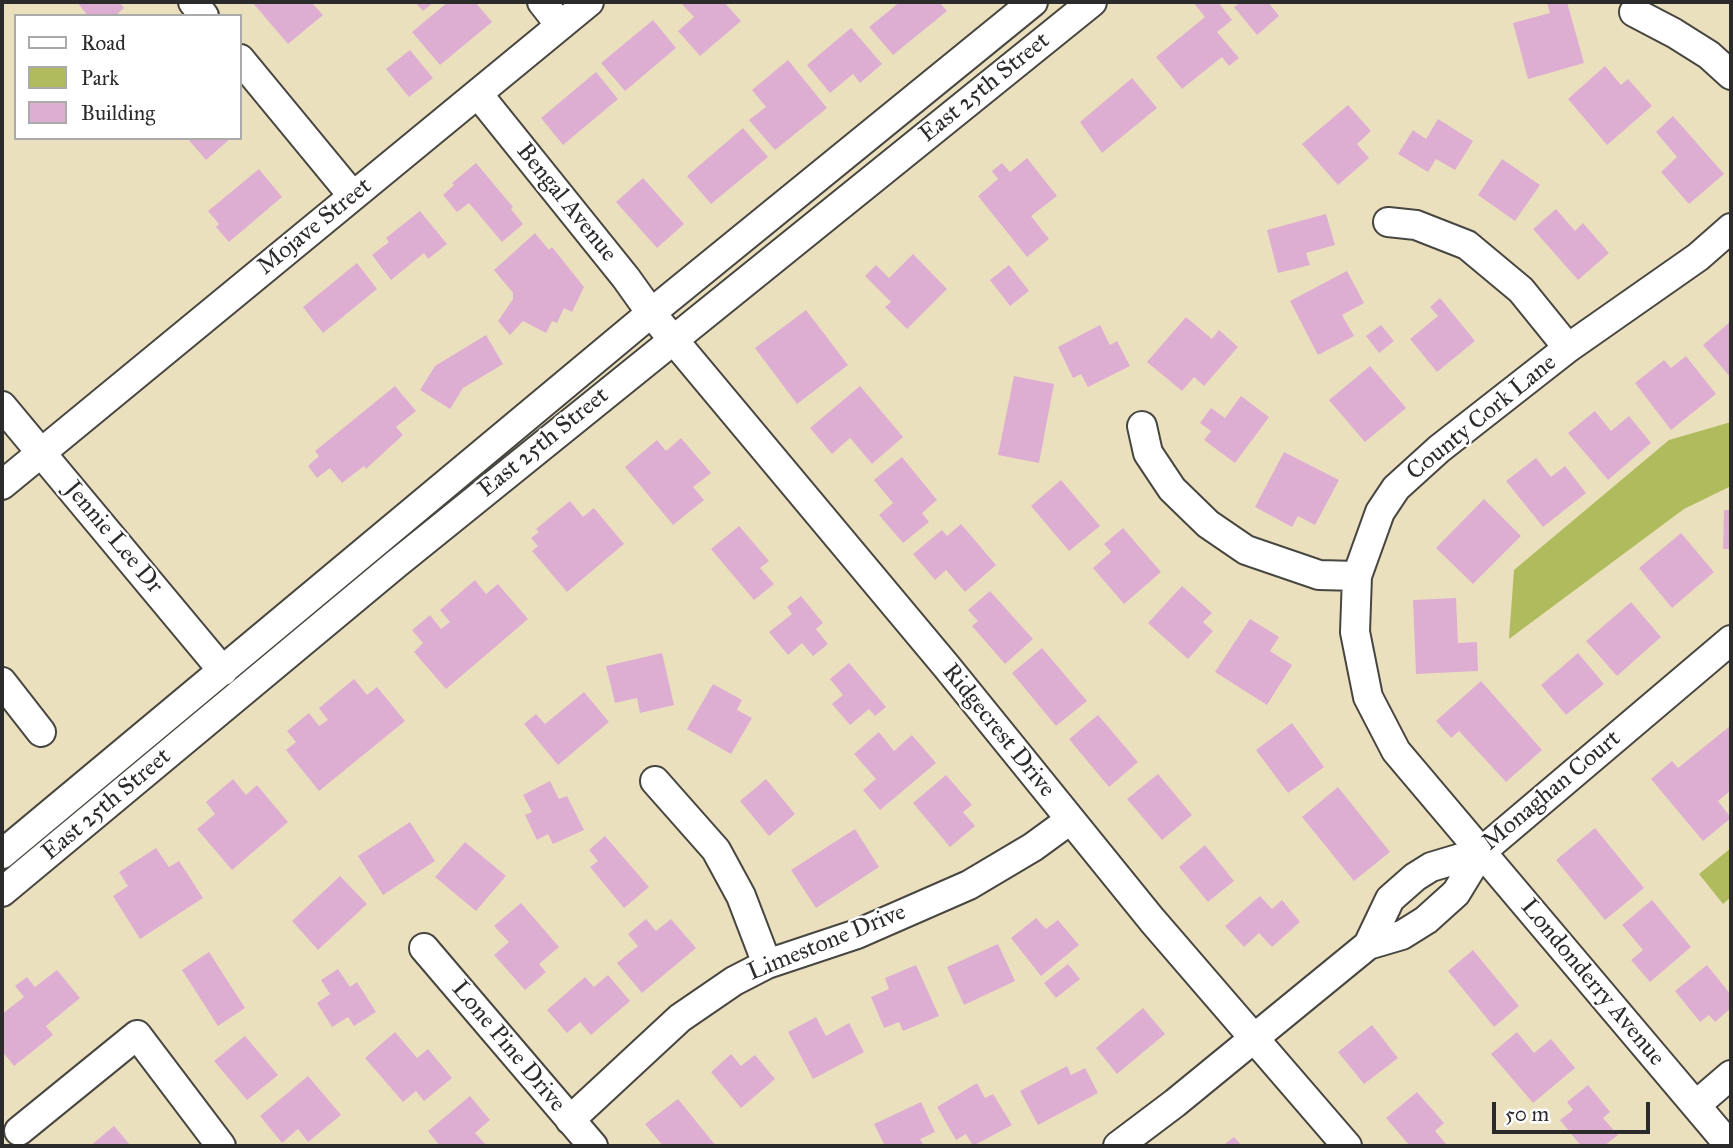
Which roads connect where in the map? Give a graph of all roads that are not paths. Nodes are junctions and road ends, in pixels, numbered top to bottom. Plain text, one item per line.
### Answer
1 (542, 2) edge
2 (590, 2) edge
3 (1033, 2) edge
4 (1092, 2) edge
5 (1634, 12) dead end
6 (561, 25) junction
7 (242, 61) edge
8 (1731, 75) edge
9 (478, 94) junction
10 (353, 196) junction
11 (1388, 222) dead end
12 (1731, 228) edge
13 (651, 313) junction
14 (673, 339) junction
15 (1568, 348) junction
16 (2, 406) edge
17 (1142, 426) dead end
18 (41, 453) junction
19 (2, 485) edge
20 (1357, 576) junction
21 (1731, 640) edge
22 (223, 671) junction
23 (2, 682) edge
24 (41, 732) dead end
25 (654, 781) dead end
26 (1070, 820) junction
27 (1481, 852) junction
28 (2, 855) edge
29 (2, 892) edge
30 (1368, 945) junction
31 (424, 948) dead end
32 (767, 964) junction
33 (1254, 1038) junction
34 (1731, 1075) edge
35 (1696, 1105) junction
36 (570, 1120) junction
37 (19, 1131) dead end
38 (222, 1146) edge
39 (593, 1146) edge
40 (1118, 1146) edge
41 (1347, 1146) edge
42 (1730, 1146) edge

1 - 6 street
2 - 6 street, Mojave Street
3 - 13 street, East 25th Street
4 - 14 street, East 25th Street
5 - 8 street
6 - 9 street, Mojave Street
7 - 10 street
9 - 10 street, Mojave Street
9 - 13 street, Bengal Avenue
10 - 18 street, Mojave Street
11 - 15 street
12 - 15 street, County Cork Lane
13 - 14 street, Ridgecrest Drive
13 - 22 street, East 25th Street
14 - 26 street, Ridgecrest Drive
14 - 29 street, East 25th Street
15 - 20 street, County Cork Lane
16 - 18 street, Jennie Lee Dr
17 - 20 street
18 - 19 street, Mojave Street
18 - 22 street, Jennie Lee Dr
20 - 27 street, County Cork Lane
21 - 27 street, Monaghan Court
22 - 28 street, East 25th Street
23 - 24 street
25 - 32 street
26 - 32 street, Limestone Drive
26 - 33 street, Ridgecrest Drive
27 - 30 street
27 - 30 street, Monaghan Court
27 - 35 street, Londonderry Avenue
30 - 33 street, Monaghan Court
31 - 36 street, Lone Pine Drive
32 - 36 street, Limestone Drive
33 - 40 street, Monaghan Court
33 - 41 street, Ridgecrest Drive
34 - 35 street
35 - 42 street, Londonderry Avenue
36 - 39 street, Lone Pine Drive
37 - 38 street

